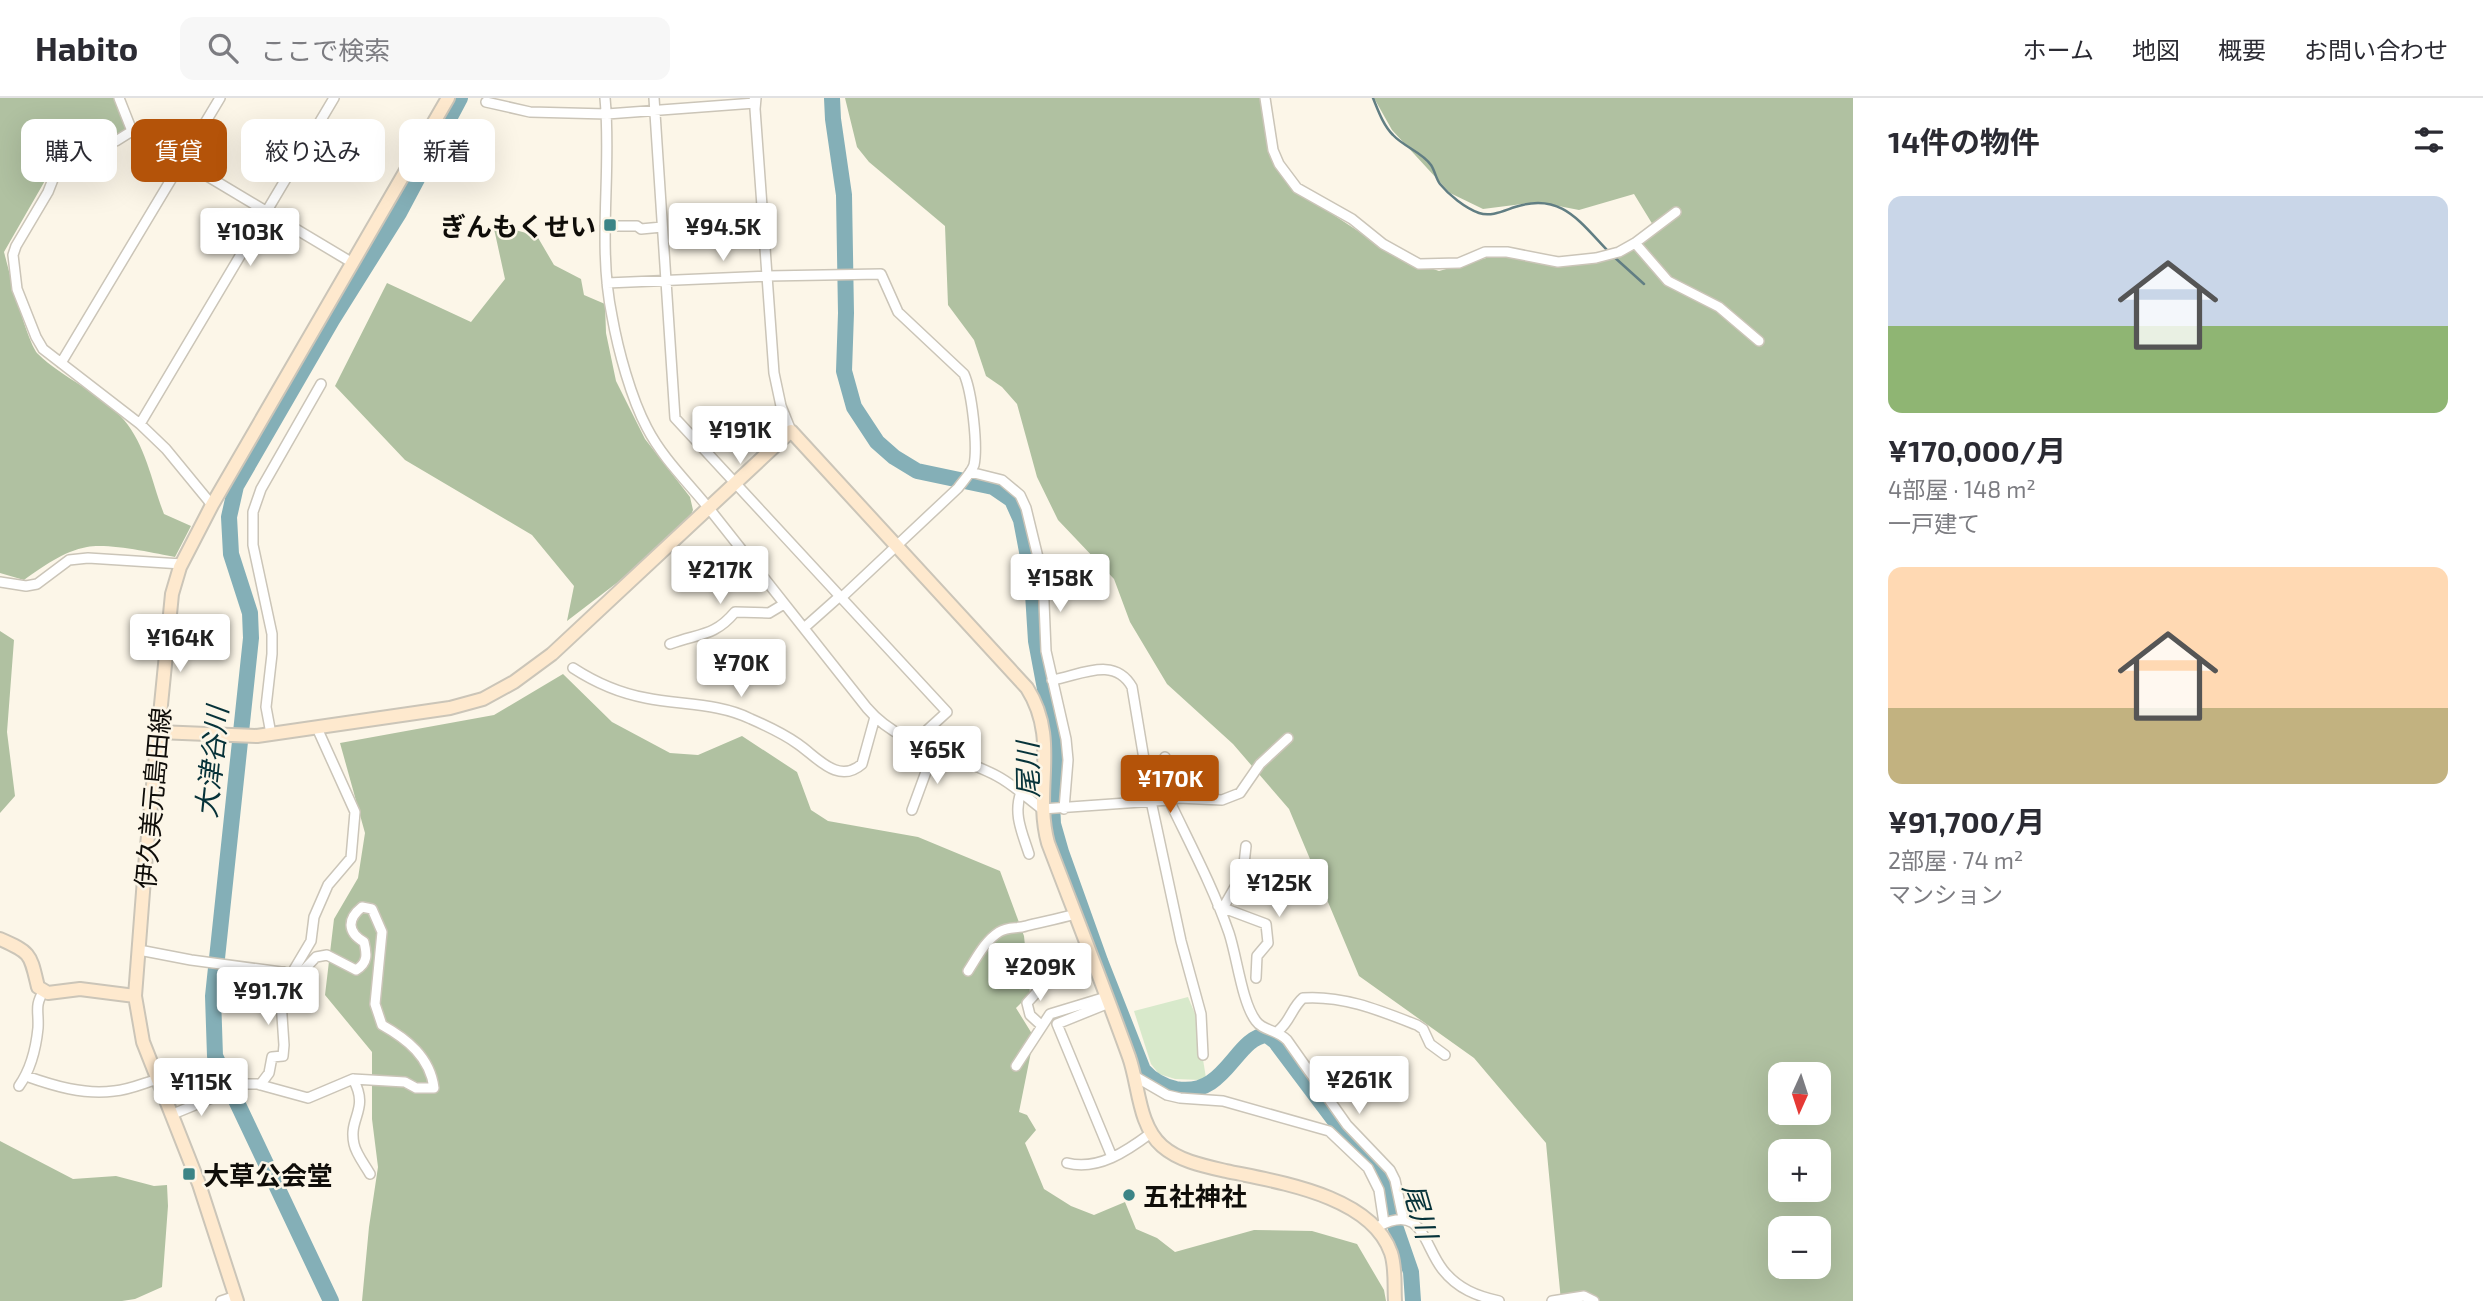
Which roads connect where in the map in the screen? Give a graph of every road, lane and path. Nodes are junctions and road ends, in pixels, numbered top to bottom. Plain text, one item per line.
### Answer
1 (119, 98) edge
2 (219, 98) edge
3 (334, 98) edge
4 (448, 98) edge
5 (605, 98) edge
6 (654, 98) edge
7 (1265, 98) edge
8 (755, 100) edge
9 (486, 102) dead end
10 (655, 111) junction
11 (607, 114) junction
12 (206, 119) edge
13 (131, 128) edge
14 (131, 132) edge
15 (169, 182) edge
16 (218, 182) edge
17 (267, 212) junction
18 (1676, 212) dead end
19 (605, 226) junction
20 (662, 227) junction
21 (1635, 243) junction
22 (351, 262) junction
23 (767, 276) junction
24 (665, 281) junction
25 (607, 283) junction
26 (1759, 341) dead end
27 (61, 363) junction
28 (321, 384) dead end
29 (140, 424) junction
30 (791, 431) junction
31 (969, 473) junction
32 (736, 484) junction
33 (212, 505) junction
34 (710, 508) junction
35 (895, 546) junction
36 (182, 564) junction
37 (0, 582) edge
38 (841, 597) junction
39 (784, 604) junction
40 (804, 628) junction
41 (670, 644) dead end
42 (573, 668) dead end
43 (1052, 680) junction
44 (875, 717) junction
45 (317, 728) junction
46 (158, 732) junction
47 (271, 734) junction
48 (1288, 738) dead end
49 (914, 742) junction
50 (934, 750) junction
51 (1165, 757) dead end
52 (1021, 792) junction
53 (1171, 800) junction
54 (1151, 801) junction
55 (1044, 809) junction
56 (1062, 809) junction
57 (912, 810) dead end
58 (1246, 846) dead end
59 (1029, 854) dead end
60 (1221, 907) junction
61 (1075, 914) junction
62 (0, 939) edge
63 (139, 950) junction
64 (1094, 965) junction
65 (968, 971) dead end
66 (295, 974) junction
67 (1256, 978) dead end
68 (44, 990) junction
69 (135, 996) junction
70 (1107, 1000) junction
71 (1042, 1026) junction
72 (1278, 1031) junction
73 (1203, 1055) dead end
74 (1445, 1055) dead end
75 (1016, 1066) dead end
76 (26, 1076) junction
77 (1136, 1077) junction
78 (158, 1079) junction
79 (353, 1079) junction
80 (260, 1085) junction
81 (19, 1086) dead end
82 (173, 1114) junction
83 (1151, 1132) junction
84 (1112, 1157) junction
85 (1066, 1163) dead end
86 (370, 1174) dead end
87 (1390, 1222) junction
88 (236, 1298) edge
89 (1570, 1299) edge
90 (221, 1301) edge
91 (1395, 1301) edge
92 (1499, 1301) edge
93 (1552, 1301) edge
94 (1594, 1301) edge

1 - 13 street
2 - 12 street
3 - 17 street
4 - 22 street, 伊久美元島田線
5 - 11 street
6 - 10 street
7 - 21 street
8 - 10 street
8 - 23 street
9 - 11 street
10 - 11 street
10 - 20 street
11 - 19 street
14 - 27 street
15 - 27 street
16 - 17 street
17 - 22 street
17 - 29 street
18 - 21 street
19 - 20 street
19 - 25 street
20 - 24 street
21 - 26 street
22 - 33 street, 伊久美元島田線
23 - 24 street
23 - 30 street
23 - 31 street
24 - 25 street
24 - 32 street
25 - 34 street
27 - 29 street
28 - 47 street
29 - 33 street
30 - 32 street
30 - 35 street
31 - 35 street
31 - 43 street
32 - 34 street
32 - 38 street
33 - 36 street, 伊久美元島田線
34 - 39 street
34 - 45 street
35 - 38 street
35 - 55 street
36 - 37 street
36 - 46 street, 伊久美元島田線
38 - 40 street
38 - 49 street
39 - 40 street
39 - 41 street
40 - 44 street
42 - 44 street
43 - 54 street
43 - 56 street
44 - 49 street
45 - 47 street
45 - 66 street
46 - 47 street
46 - 63 street, 伊久美元島田線
48 - 53 street
49 - 50 street
50 - 52 street
50 - 57 street
51 - 53 street
52 - 55 street
52 - 59 street
53 - 54 street
53 - 60 street
54 - 56 street
54 - 73 street
55 - 56 street
55 - 61 street
58 - 60 street
60 - 67 street
60 - 72 street
61 - 64 street
61 - 65 street
62 - 68 street
63 - 66 street
63 - 69 street, 伊久美元島田線
64 - 70 street
64 - 71 street
66 - 79 street
66 - 80 street
68 - 69 street
68 - 76 street
69 - 78 street, 伊久美元島田線
70 - 71 street
70 - 77 street
70 - 84 street
71 - 75 street
72 - 74 street
72 - 87 street
76 - 78 street
76 - 81 street
77 - 83 street
77 - 87 street
78 - 82 street, 伊久美元島田線
79 - 80 street
79 - 86 street
80 - 82 street
82 - 88 street, 伊久美元島田線
83 - 84 street
83 - 87 street
84 - 85 street
87 - 91 street
87 - 92 street
88 - 90 street
89 - 93 street
89 - 94 street

